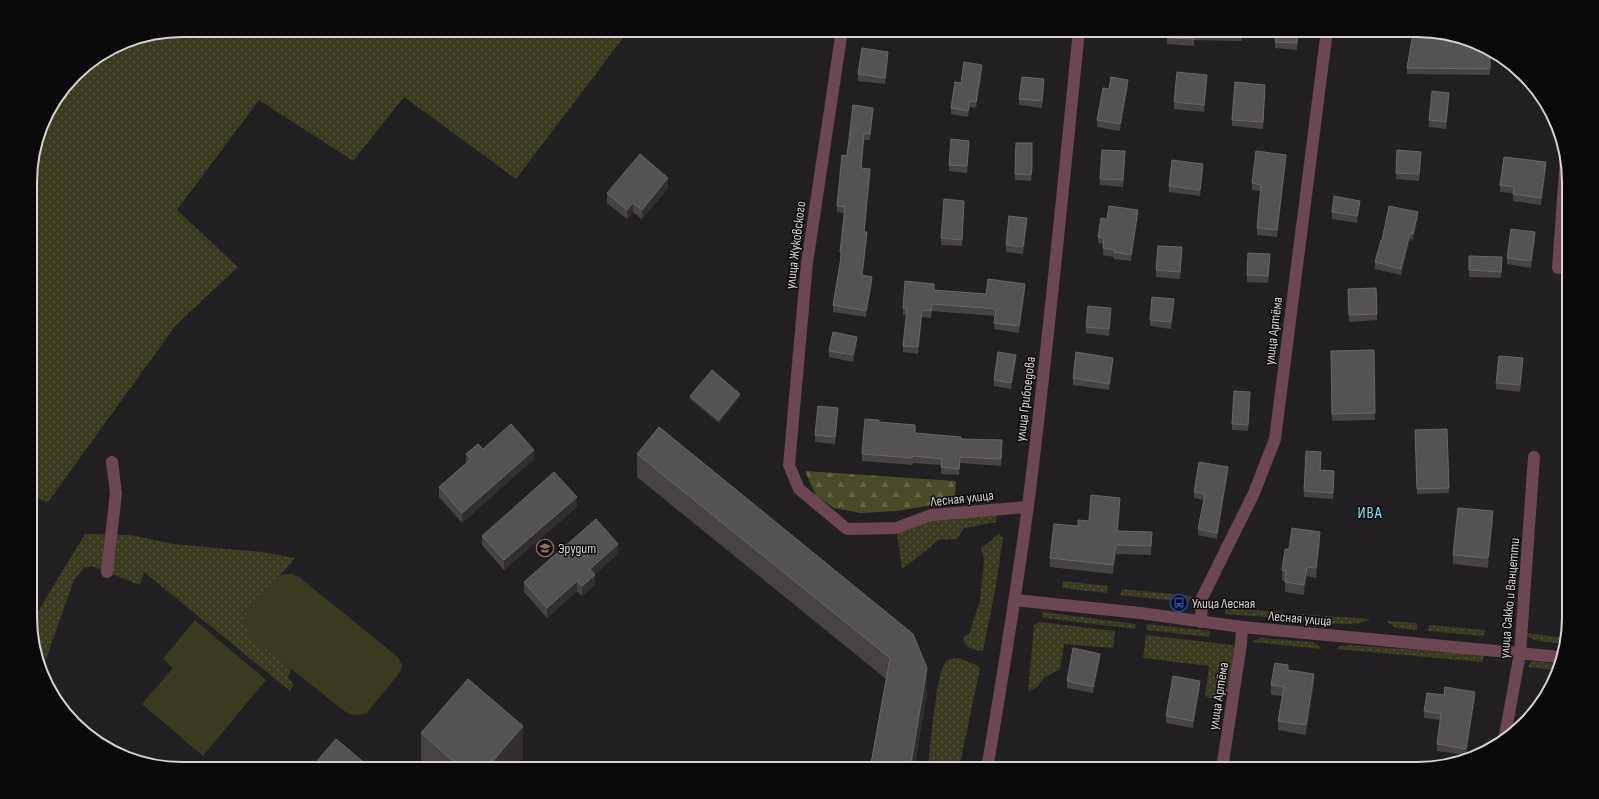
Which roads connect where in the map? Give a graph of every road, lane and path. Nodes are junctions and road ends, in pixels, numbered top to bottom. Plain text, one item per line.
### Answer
1 (841, 37) edge
2 (1078, 37) edge
3 (1326, 37) edge
4 (1562, 212) edge
5 (1558, 268) dead end
6 (1534, 457) dead end
7 (112, 462) dead end
8 (789, 465) joint
9 (1028, 507) junction
10 (107, 572) dead end
11 (1015, 600) junction
12 (1201, 622) junction
13 (1242, 627) junction
14 (1520, 653) junction
15 (1556, 657) edge
16 (1506, 731) edge
17 (988, 762) edge
18 (1223, 762) edge

1 - 8 street, улица Жуковского
2 - 9 street, улица Грибоедова
3 - 12 street, улица Артёма
4 - 5 street
6 - 14 street, улица Сакко и Ванцетти
7 - 10 street
8 - 9 street, Лесная улица
9 - 11 street, улица Грибоедова
11 - 12 street, Лесная улица
11 - 17 street, улица Грибоедова
12 - 13 street, Лесная улица
13 - 14 street, Лесная улица
13 - 18 street, улица Артёма
14 - 15 street, Лесная улица
14 - 16 street, улица Сакко и Ванцетти

